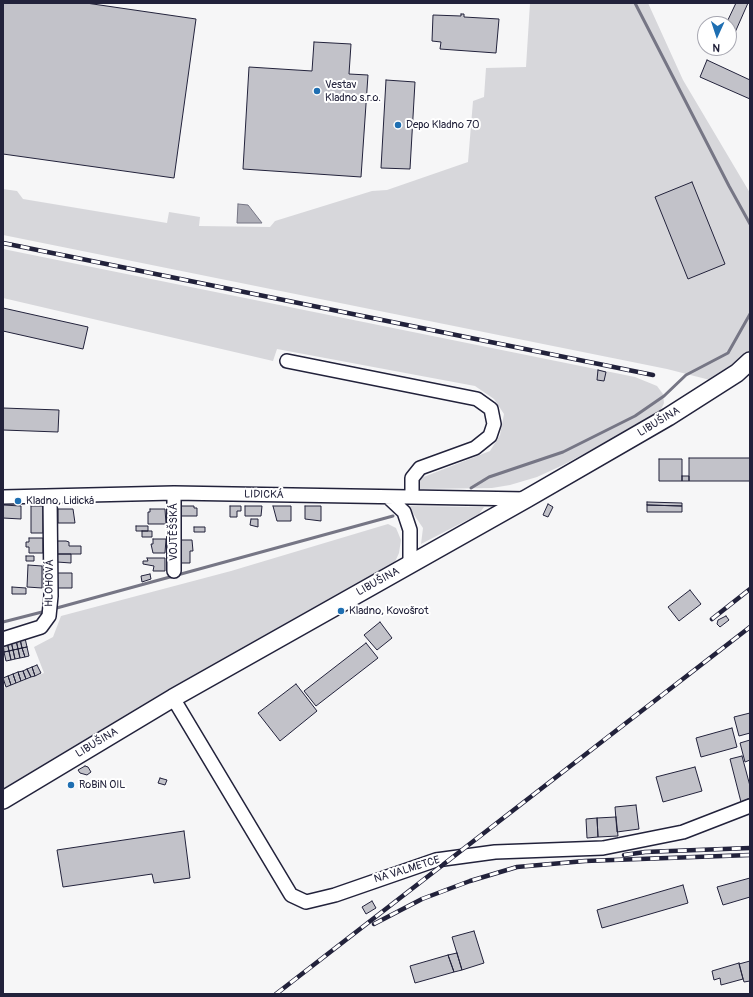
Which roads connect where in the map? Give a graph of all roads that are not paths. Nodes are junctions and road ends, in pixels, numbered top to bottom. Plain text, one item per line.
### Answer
1 (287, 361) dead end
2 (750, 361) edge
3 (174, 493) junction
4 (50, 496) junction
5 (412, 496) junction
6 (3, 497) edge
7 (388, 497) junction
8 (526, 499) junction
9 (410, 564) junction
10 (174, 571) dead end
11 (3, 638) edge
12 (173, 698) junction
13 (3, 800) edge
14 (750, 806) edge

1 - 5 street
2 - 8 main road, LIBUŠINA
3 - 4 street, LIDICKÁ
3 - 7 street, LIDICKÁ
3 - 10 street, VOJTĚŠSKÁ
4 - 6 street, LIDICKÁ
4 - 11 street, HLOHOVÁ
5 - 7 street, LIDICKÁ
5 - 8 street, LIDICKÁ
7 - 9 street
8 - 9 main road, LIBUŠINA
9 - 12 main road, LIBUŠINA
12 - 13 main road, LIBUŠINA
12 - 14 street, NA VALMETCE

